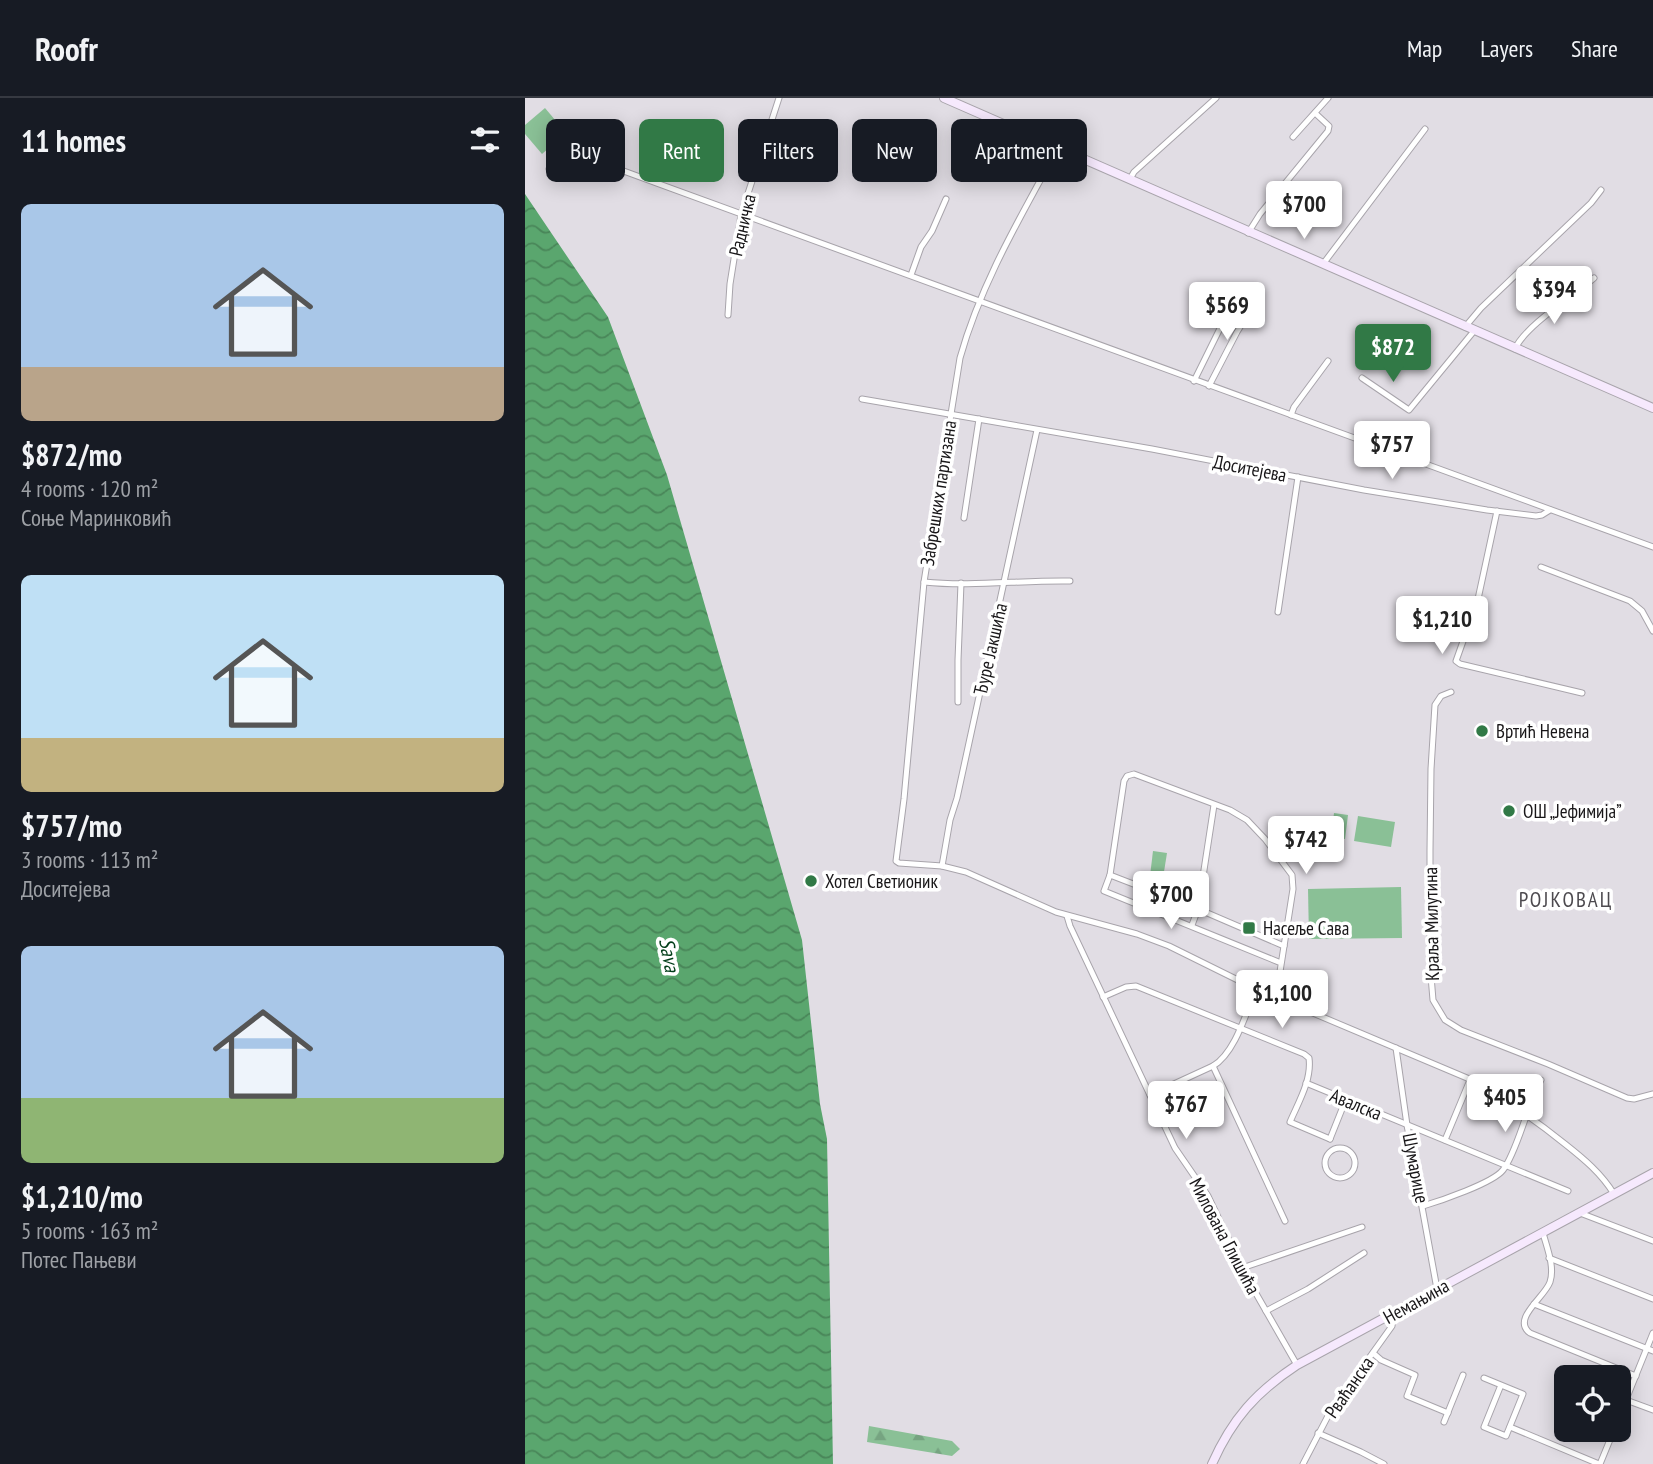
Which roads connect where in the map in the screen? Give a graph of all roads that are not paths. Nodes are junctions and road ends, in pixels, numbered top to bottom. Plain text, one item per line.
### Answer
1 (779, 98) edge
2 (945, 98) edge
3 (1216, 98) edge
4 (1328, 98) edge
5 (1315, 113) junction
6 (994, 119) edge
7 (1425, 129) dead end
8 (1293, 137) dead end
9 (1087, 159) edge
10 (625, 172) edge
11 (1131, 179) junction
12 (1040, 182) edge
13 (1601, 190) dead end
14 (947, 199) dead end
15 (741, 215) junction
16 (1248, 233) junction
17 (1323, 264) junction
18 (911, 275) junction
19 (1594, 278) dead end
20 (1237, 293) dead end
21 (979, 301) junction
22 (1255, 303) dead end
23 (728, 315) dead end
24 (1470, 329) junction
25 (1515, 349) junction
26 (1328, 361) dead end
27 (1362, 378) dead end
28 (1194, 381) junction
29 (1209, 386) junction
30 (862, 399) dead end
31 (1653, 408) edge
32 (950, 414) junction
33 (1291, 415) junction
34 (979, 419) junction
35 (1037, 430) junction
36 (1298, 477) junction
37 (1550, 510) junction
38 (1497, 512) junction
39 (964, 518) dead end
40 (1653, 547) edge
41 (1541, 567) dead end
42 (1005, 581) junction
43 (1070, 581) dead end
44 (924, 582) junction
45 (961, 583) junction
46 (1278, 612) dead end
47 (1653, 631) edge
48 (1451, 692) dead end
49 (1582, 693) dead end
50 (958, 702) dead end
51 (1215, 805) junction
52 (941, 866) junction
53 (1110, 875) junction
54 (1198, 909) junction
55 (1067, 916) junction
56 (1192, 925) junction
57 (1284, 946) junction
58 (1281, 963) junction
59 (1256, 989) junction
60 (1276, 996) junction
61 (1103, 997) junction
62 (1240, 1027) junction
63 (1396, 1048) junction
64 (1213, 1066) junction
65 (1470, 1080) junction
66 (1541, 1080) dead end
67 (1306, 1083) junction
68 (1653, 1094) edge
69 (1150, 1095) junction
70 (1346, 1099) junction
71 (1526, 1113) junction
72 (1407, 1125) junction
73 (1330, 1139) junction
74 (1445, 1140) junction
75 (1334, 1149) junction
76 (1506, 1165) junction
77 (1653, 1173) edge
78 (1569, 1191) dead end
79 (1614, 1194) junction
80 (1423, 1206) junction
81 (1580, 1213) junction
82 (1285, 1221) dead end
83 (1362, 1227) dead end
84 (1543, 1233) junction
85 (1653, 1241) edge
86 (1364, 1253) dead end
87 (1549, 1258) junction
88 (1242, 1268) junction
89 (1437, 1289) junction
90 (1653, 1299) edge
91 (1534, 1304) junction
92 (1266, 1311) junction
93 (1391, 1315) junction
94 (1653, 1333) edge
95 (1650, 1350) edge
96 (1373, 1353) junction
97 (1297, 1366) junction
98 (1463, 1375) dead end
99 (1636, 1376) junction
100 (1484, 1378) dead end
101 (1501, 1385) junction
102 (1631, 1388) edge
103 (1631, 1402) edge
104 (1653, 1410) edge
105 (1448, 1413) junction
106 (1444, 1422) dead end
107 (1510, 1426) junction
108 (1318, 1433) junction
109 (1609, 1442) edge
110 (1212, 1464) edge
111 (1303, 1464) edge
112 (1384, 1464) edge
113 (1599, 1464) edge

1 - 15 street, Радничка
2 - 6 street
3 - 11 street
4 - 5 street
5 - 8 street
5 - 16 street
7 - 17 street
9 - 11 street
10 - 15 street
11 - 16 street
12 - 21 street, Забрешких партизана
13 - 24 street
14 - 18 street
15 - 18 street
15 - 23 street, Радничка
16 - 17 street
17 - 24 street
18 - 21 street
19 - 25 street
20 - 28 street
21 - 28 street
21 - 32 street, Забрешких партизана
22 - 29 street
24 - 25 street
24 - 27 street
25 - 31 street
26 - 33 street
28 - 29 street
29 - 33 street
30 - 32 street, Доситејева
32 - 34 street, Доситејева
32 - 44 street, Забрешких партизана
33 - 37 street
34 - 35 street, Доситејева
34 - 39 street
35 - 36 street, Доситејева
35 - 42 street, Ђуре Јакшића
36 - 38 street, Доситејева
36 - 46 street
37 - 38 street, Доситејева
37 - 40 street
38 - 49 street
41 - 47 street
42 - 43 street
42 - 45 street
42 - 52 street, Ђуре Јакшића
44 - 45 street
44 - 52 street, Забрешких партизана
45 - 50 street
48 - 68 street, Краља Милутина
51 - 53 street
51 - 54 street
51 - 57 street
52 - 55 street
53 - 54 street
53 - 56 street
54 - 56 street
54 - 57 street
55 - 59 street
55 - 61 street, Милована Глишића
56 - 58 street
57 - 58 street
58 - 60 street
59 - 60 street
59 - 62 street
60 - 63 street
61 - 62 street
61 - 69 street, Милована Глишића
62 - 64 street
62 - 67 street
63 - 65 street
63 - 72 street, Шумарице
64 - 69 street
64 - 82 street
65 - 71 street
65 - 74 street
66 - 71 street
67 - 70 street, Авалска
67 - 73 street
69 - 88 street, Милована Глишића
70 - 72 street, Авалска
70 - 73 street
71 - 76 street
71 - 79 street
72 - 74 street, Авалска
72 - 80 street, Шумарице
73 - 75 street
74 - 76 street, Авалска
75 - 75 street
76 - 78 street, Авалска
76 - 80 street
77 - 79 street, Немањина
79 - 81 street, Немањина
80 - 89 street, Шумарице
81 - 84 street, Немањина
81 - 85 street
83 - 88 street
84 - 87 street
84 - 89 street, Немањина
86 - 92 street
87 - 90 street
87 - 91 street
88 - 92 street, Милована Глишића
89 - 93 street, Немањина
91 - 95 street
91 - 99 street
92 - 97 street, Милована Глишића
93 - 96 street, Рваћанска
93 - 97 street, Немањина
94 - 95 street
95 - 99 street
96 - 105 street
96 - 108 street, Рваћанска
97 - 110 street, Немањина
98 - 105 street
99 - 102 street
100 - 101 street
101 - 107 street
101 - 107 street
103 - 104 street
105 - 106 street
107 - 113 street
108 - 111 street
108 - 112 street, Рваћанска
109 - 113 street

